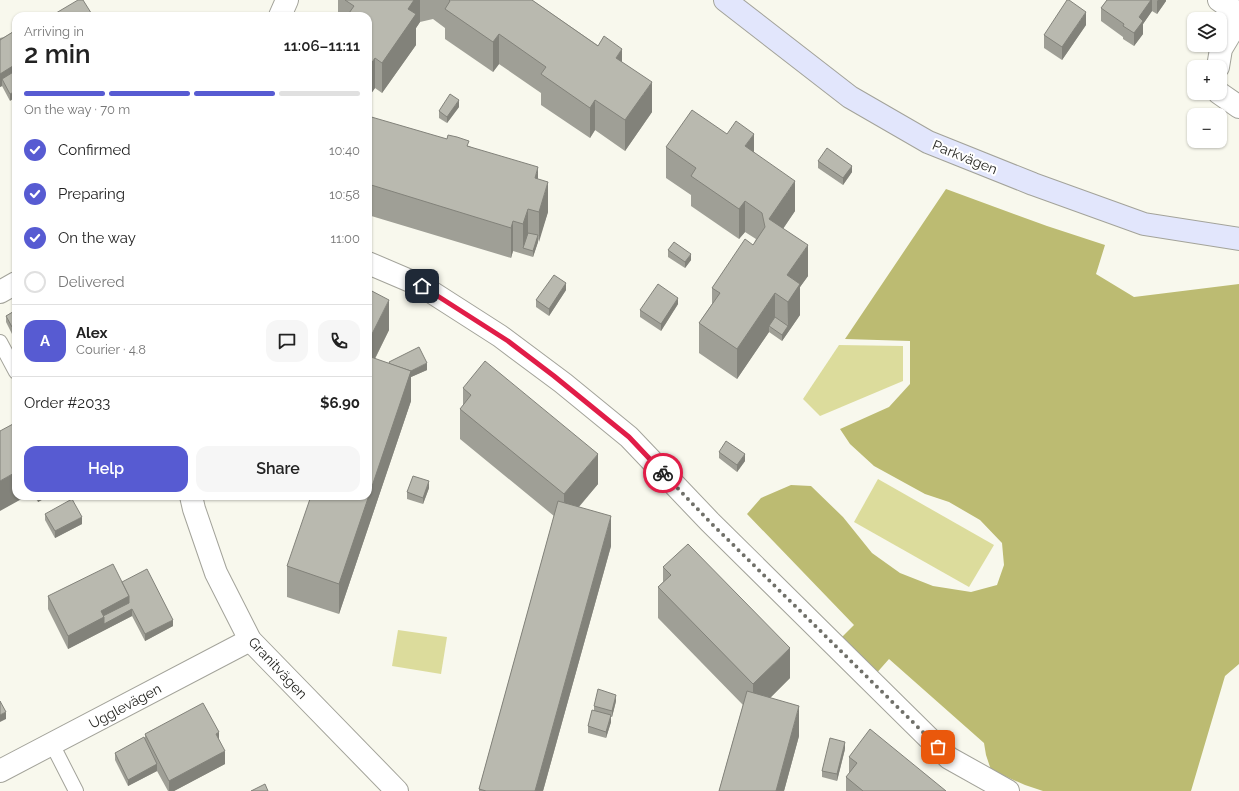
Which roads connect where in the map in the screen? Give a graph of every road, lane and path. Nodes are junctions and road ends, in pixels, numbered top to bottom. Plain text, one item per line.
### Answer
1 (287, 0) edge
2 (725, 0) edge
3 (1219, 0) edge
4 (282, 12) edge
5 (1239, 14) edge
6 (1239, 19) edge
7 (1219, 60) edge
8 (1227, 99) edge
9 (1239, 107) edge
10 (1239, 239) edge
11 (372, 265) edge
12 (12, 285) edge
13 (0, 292) edge
14 (0, 342) edge
15 (12, 364) edge
16 (192, 500) edge
17 (250, 640) junction
18 (52, 744) junction
19 (0, 772) edge
20 (76, 791) edge
21 (397, 791) edge
22 (1008, 791) edge

1 - 4 street
2 - 10 main road, Parkvägen
3 - 5 street
6 - 7 street
8 - 9 street
11 - 22 street
12 - 13 street
14 - 15 lane
16 - 17 street, Granitvägen
17 - 18 street, Ugglevägen
17 - 21 street, Granitvägen
18 - 19 street, Ugglevägen
18 - 20 lane

